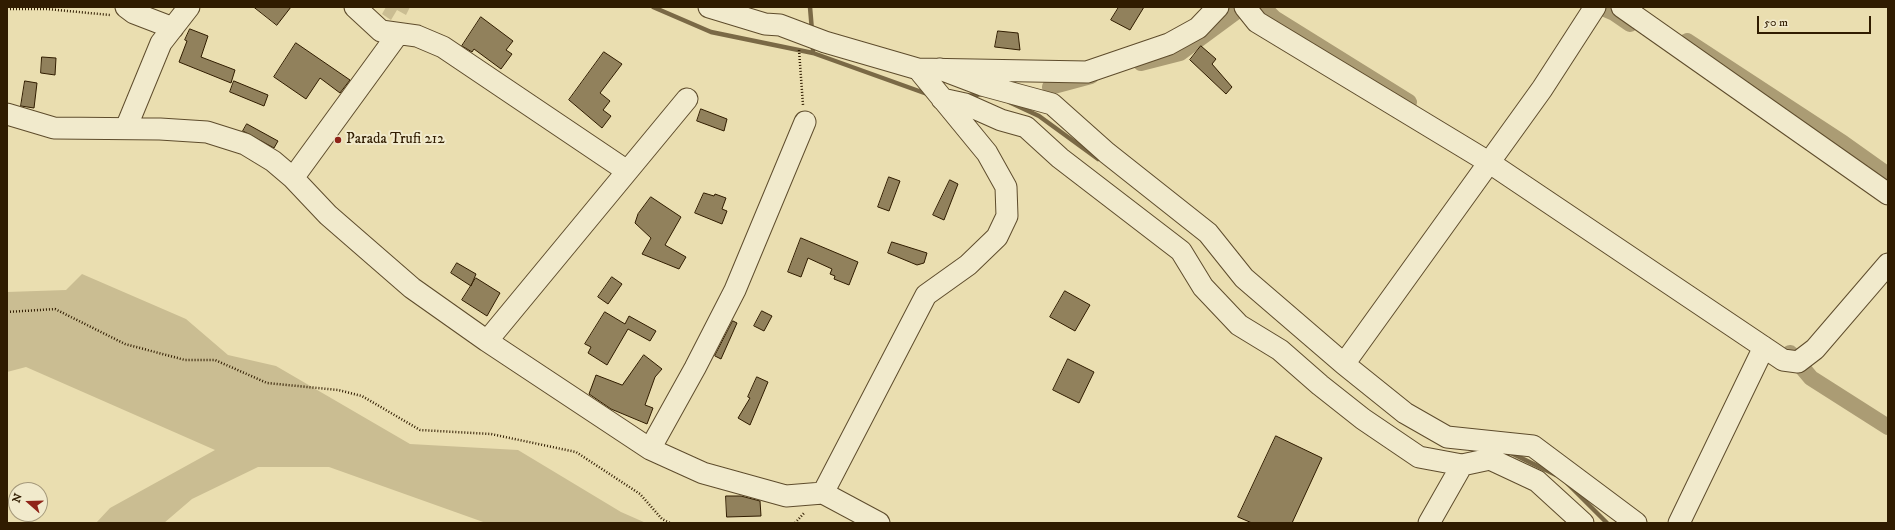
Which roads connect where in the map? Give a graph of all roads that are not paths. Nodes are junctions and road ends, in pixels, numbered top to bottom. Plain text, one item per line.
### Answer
1 (190, 7) edge
2 (355, 7) edge
3 (709, 7) edge
4 (1218, 7) edge
5 (1245, 7) edge
6 (1595, 7) edge
7 (1622, 7) edge
8 (118, 11) edge
9 (779, 16) edge
10 (173, 28) junction
11 (398, 34) junction
12 (918, 69) junction
13 (940, 69) junction
14 (687, 99) dead end
15 (942, 99) junction
16 (7, 114) edge
17 (805, 122) road end
18 (126, 128) junction
19 (1490, 163) junction
20 (627, 171) junction
21 (293, 178) junction
22 (1888, 194) edge
23 (1888, 264) edge
24 (487, 341) junction
25 (1764, 347) junction
26 (1344, 364) junction
27 (650, 449) junction
28 (1462, 464) junction
29 (823, 493) junction
30 (879, 523) edge
31 (1429, 523) edge
32 (1583, 523) edge
33 (1636, 523) edge
34 (1679, 523) edge

1 - 10 street
2 - 11 street
3 - 9 street
4 - 13 street
5 - 19 street
6 - 19 street
7 - 22 street
8 - 10 street
9 - 12 street
10 - 18 street
11 - 20 street
11 - 21 street
12 - 13 street
12 - 15 street
13 - 26 street
14 - 20 street
15 - 28 street
15 - 29 street
16 - 18 street
17 - 27 street
18 - 21 street
19 - 25 street
19 - 26 street
20 - 24 street
21 - 24 street
23 - 25 street
24 - 27 street
25 - 34 street
26 - 33 street
27 - 29 street
28 - 31 street
28 - 32 street
29 - 30 street

